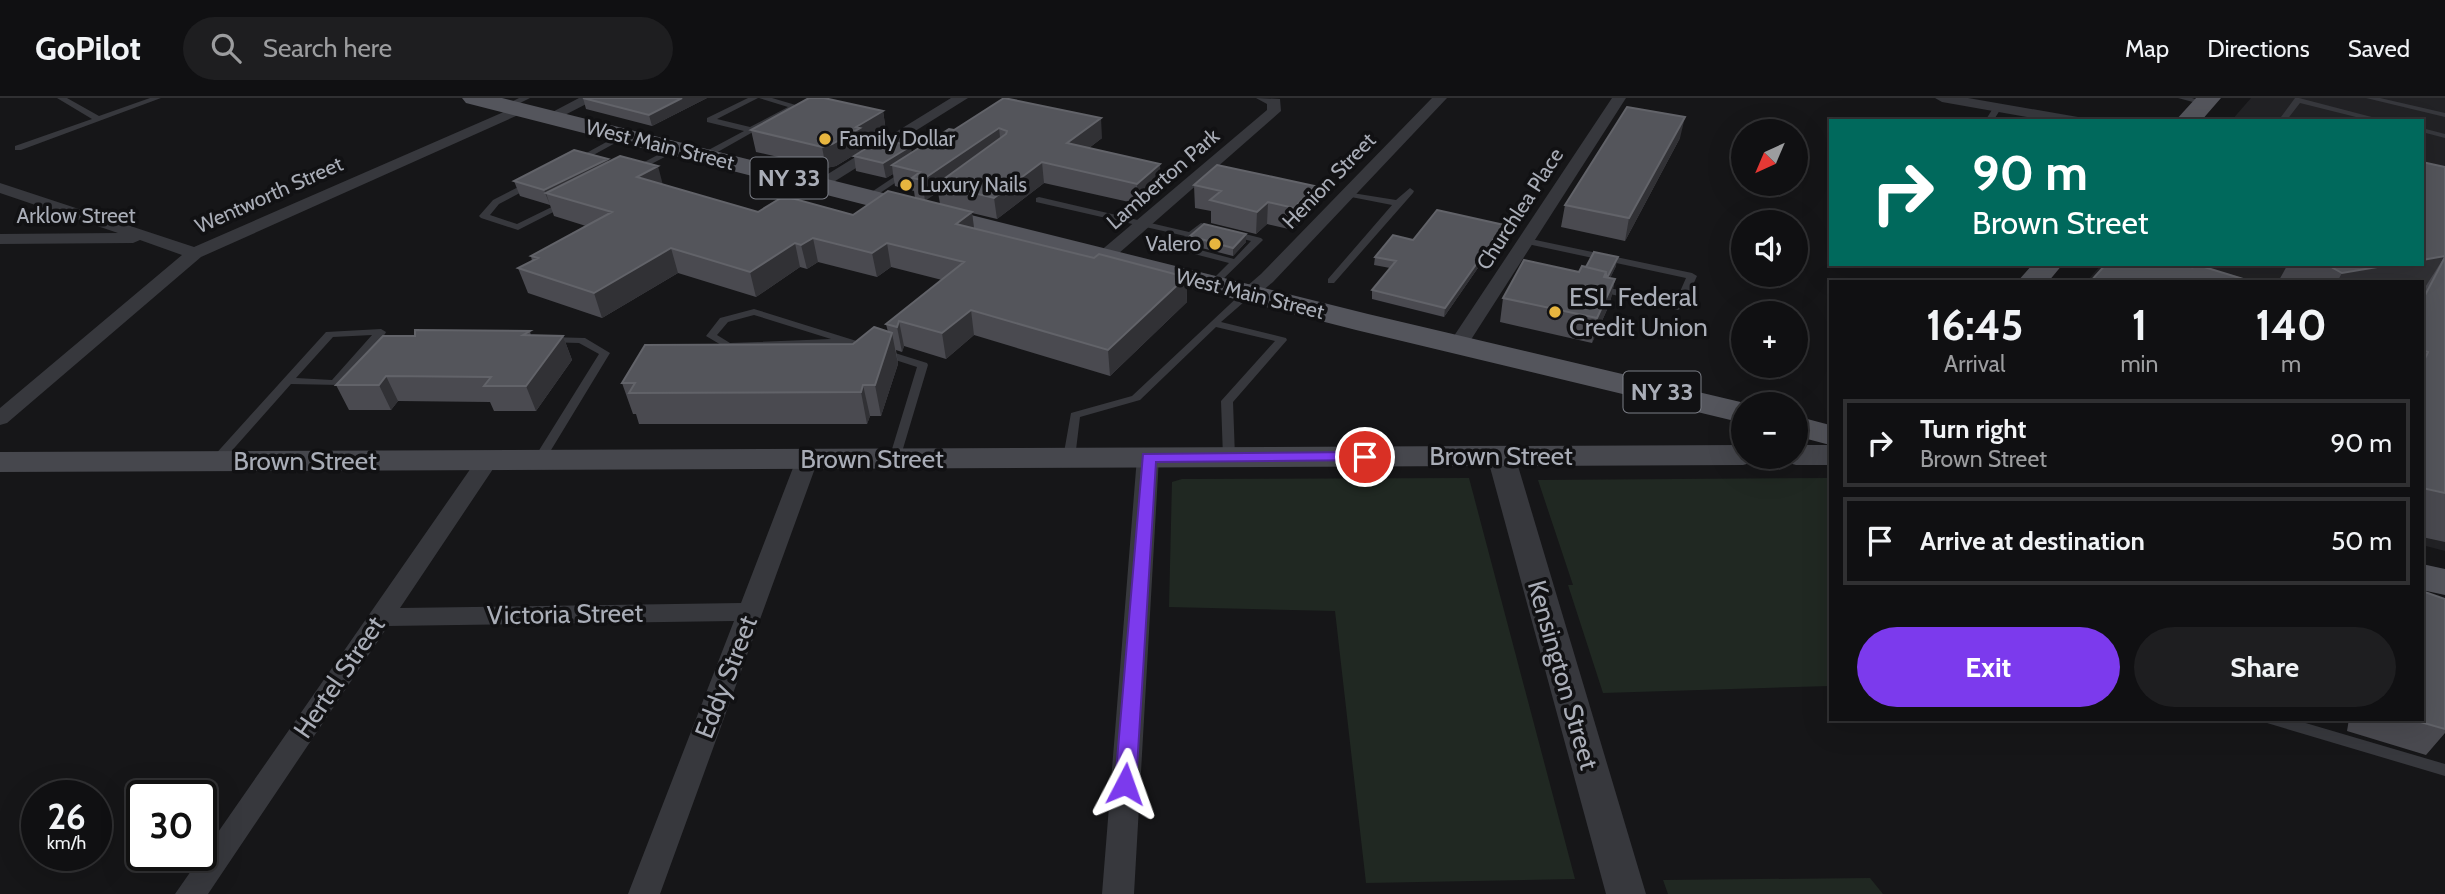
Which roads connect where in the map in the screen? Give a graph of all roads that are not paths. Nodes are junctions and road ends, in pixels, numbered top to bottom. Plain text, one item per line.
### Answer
1 (61, 98) edge
2 (157, 98) edge
3 (474, 98) edge
4 (591, 98) edge
5 (754, 98) edge
6 (763, 98) edge
7 (961, 98) edge
8 (1440, 98) edge
9 (1619, 98) edge
10 (1942, 98) edge
11 (2370, 98) edge
12 (1269, 100) edge
13 (2198, 100) edge
14 (518, 105) edge
15 (1998, 107) junction
16 (2445, 115) edge
17 (550, 117) junction
18 (98, 119) junction
19 (1990, 119) edge
20 (2067, 119) edge
21 (2188, 119) edge
22 (2284, 119) edge
23 (2375, 119) edge
24 (751, 130) junction
25 (2424, 131) edge
26 (624, 136) junction
27 (2445, 136) edge
28 (893, 139) junction
29 (18, 148) dead end
30 (676, 149) junction
31 (704, 156) junction
32 (930, 157) edge
33 (919, 164) edge
34 (560, 169) edge
35 (628, 173) edge
36 (536, 181) edge
37 (818, 185) junction
38 (0, 188) edge
39 (1410, 191) dead end
40 (1349, 194) junction
41 (579, 197) edge
42 (868, 197) junction
43 (1039, 200) dead end
44 (1398, 203) junction
45 (1143, 223) junction
46 (1192, 235) junction
47 (152, 238) junction
48 (0, 239) edge
49 (1526, 241) junction
50 (195, 253) junction
51 (1104, 257) junction
52 (1236, 262) junction
53 (2047, 266) edge
54 (2034, 280) edge
55 (1331, 281) dead end
56 (1213, 284) junction
57 (1588, 286) edge
58 (1248, 293) junction
59 (1214, 323) junction
60 (539, 340) edge
61 (851, 342) junction
62 (1458, 345) junction
63 (288, 382) junction
64 (1731, 409) edge
65 (0, 419) edge
66 (1808, 429) edge
67 (1829, 435) edge
68 (1731, 455) edge
69 (1808, 455) edge
70 (1829, 455) edge
71 (1501, 456) junction
72 (1148, 457) junction
73 (1229, 457) junction
74 (1069, 458) junction
75 (895, 459) junction
76 (488, 460) junction
77 (540, 460) junction
78 (807, 460) junction
79 (215, 462) junction
80 (0, 463) edge
81 (750, 612) junction
82 (381, 617) junction
83 (2279, 721) edge
84 (2445, 770) edge
85 (191, 894) edge
86 (644, 894) edge
87 (1118, 894) edge
88 (1626, 894) edge

1 - 18 lane
2 - 18 lane
3 - 14 main road, West Main Street / NY 33
4 - 17 street
5 - 24 lane
6 - 24 lane
7 - 28 street
8 - 40 street, Henion Street
9 - 49 street, Churchlea Place
10 - 15 street
11 - 16 lane
12 - 45 street, Lamberton Park
13 - 21 main road
14 - 17 main road, West Main Street / NY 33
14 - 50 street, Wentworth Street
15 - 19 lane
15 - 20 street
17 - 26 main road, West Main Street / NY 33
18 - 29 lane
22 - 23 lane
24 - 31 lane
25 - 27 lane
26 - 30 main road, West Main Street / NY 33
26 - 34 lane
28 - 32 lane
28 - 37 street
30 - 31 main road, West Main Street / NY 33
30 - 35 lane
31 - 37 main road, West Main Street / NY 33
33 - 42 lane
36 - 41 lane
37 - 42 main road, West Main Street / NY 33
38 - 47 street
39 - 44 lane
40 - 44 lane
40 - 58 street, Henion Street
42 - 51 main road, West Main Street / NY 33
43 - 45 lane
44 - 55 lane
45 - 46 lane
45 - 51 street, Lamberton Park
46 - 52 lane
46 - 52 lane
47 - 48 street, Arklow Street
47 - 50 street
49 - 57 lane
49 - 62 street, Churchlea Place
50 - 65 street, Wentworth Street
51 - 56 main road, West Main Street / NY 33
52 - 56 lane
53 - 54 main road
56 - 58 main road, West Main Street / NY 33
58 - 59 lane
58 - 62 main road, West Main Street / NY 33
59 - 73 lane
59 - 74 lane
60 - 77 lane
61 - 61 lane
61 - 75 lane
62 - 64 main road, West Main Street / NY 33
63 - 63 lane
63 - 79 lane
66 - 67 main road
68 - 71 main road, Brown Street
69 - 70 main road
71 - 73 main road, Brown Street
71 - 88 street, Kensington Street
72 - 73 main road, Brown Street
72 - 74 main road, Brown Street
72 - 87 street
74 - 75 main road, Brown Street
75 - 78 main road, Brown Street
76 - 77 main road, Brown Street
76 - 79 main road, Brown Street
76 - 82 street, Hertel Street
77 - 78 main road, Brown Street
78 - 81 street, Eddy Street
79 - 80 main road, Brown Street
81 - 82 street, Victoria Street
81 - 86 street, Eddy Street
82 - 85 street, Hertel Street
83 - 84 lane

